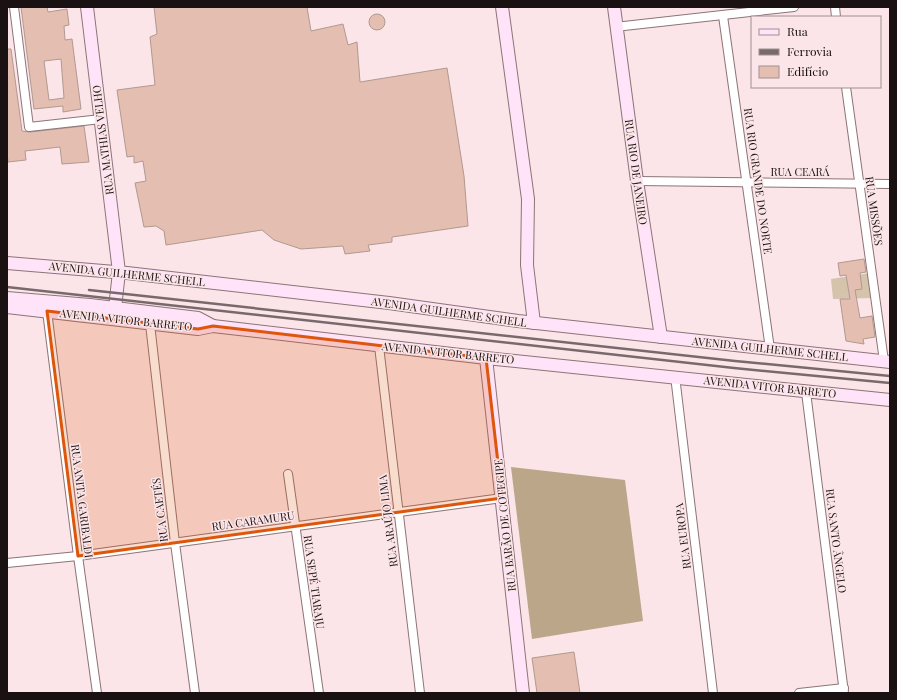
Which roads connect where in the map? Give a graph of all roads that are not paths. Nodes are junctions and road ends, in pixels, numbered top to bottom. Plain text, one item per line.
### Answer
1 (14, 7) edge
2 (87, 7) edge
3 (502, 7) edge
4 (794, 7) edge
5 (613, 8) edge
6 (723, 16) junction
7 (616, 27) junction
8 (846, 88) edge
9 (101, 119) junction
10 (637, 180) junction
11 (747, 183) junction
12 (859, 184) junction
13 (890, 184) edge
14 (7, 263) edge
15 (123, 273) junction
16 (7, 298) edge
17 (7, 306) edge
18 (119, 308) junction
19 (47, 311) junction
20 (534, 323) junction
21 (150, 324) junction
22 (213, 326) junction
23 (661, 337) junction
24 (379, 346) junction
25 (770, 349) junction
26 (486, 358) junction
27 (887, 362) edge
28 (675, 376) junction
29 (806, 392) junction
30 (890, 400) edge
31 (288, 474) dead end
32 (502, 498) junction
33 (398, 513) junction
34 (295, 527) junction
35 (175, 543) junction
36 (78, 556) junction
37 (7, 563) edge
38 (844, 690) edge
39 (97, 693) edge
40 (195, 693) edge
41 (319, 693) edge
42 (420, 693) edge
43 (523, 693) edge
44 (713, 693) edge
45 (799, 693) edge

1 - 9 street
2 - 9 main road, RUA MATHIAS VELHO
3 - 20 main road
4 - 6 street
5 - 7 main road, RUA RIO DE JANEIRO
6 - 7 street
6 - 11 street, RUA RIO GRANDE DO NORTE
7 - 10 main road, RUA RIO DE JANEIRO
8 - 12 street, RUA MISSÕES
9 - 15 main road, RUA MATHIAS VELHO
10 - 11 street, RUA CEARÁ
10 - 23 main road, RUA RIO DE JANEIRO
11 - 12 street, RUA CEARÁ
11 - 25 street, RUA RIO GRANDE DO NORTE
12 - 13 street, RUA CEARÁ
12 - 27 street, RUA MISSÕES
14 - 15 main road, AVENIDA GUILHERME SCHELL
15 - 18 main road, RUA MATHIAS VELHO
15 - 20 main road, AVENIDA GUILHERME SCHELL
16 - 18 main road
17 - 19 main road, AVENIDA VITOR BARRETO
18 - 22 main road
19 - 21 main road, AVENIDA VITOR BARRETO
19 - 36 street, RUA ANITA GARIBALDI
20 - 23 main road, AVENIDA GUILHERME SCHELL
21 - 22 main road, AVENIDA VITOR BARRETO
21 - 35 street, RUA CAETÉS
22 - 24 main road, AVENIDA VITOR BARRETO
23 - 25 main road, AVENIDA GUILHERME SCHELL
24 - 26 main road, AVENIDA VITOR BARRETO
24 - 33 street, RUA ARAÚJO LIMA
25 - 27 main road, AVENIDA GUILHERME SCHELL
26 - 28 main road, AVENIDA VITOR BARRETO
26 - 32 main road, RUA BARÃO DE COTEGIPE
28 - 29 main road, AVENIDA VITOR BARRETO
28 - 44 street, RUA EUROPA
29 - 30 main road, AVENIDA VITOR BARRETO
29 - 38 street, RUA SANTO ÂNGELO
31 - 34 street, RUA SEPÉ TIARAJU
32 - 33 street, RUA CARAMURU
32 - 43 main road, RUA BARÃO DE COTEGIPE
33 - 34 street, RUA CARAMURU
33 - 42 street, RUA ARAÚJO LIMA
34 - 35 street, RUA CARAMURU
34 - 41 street, RUA SEPÉ TIARAJU
35 - 36 street, RUA CARAMURU
35 - 40 street, RUA CAETÉS
36 - 37 street, RUA CARAMURU
36 - 39 street, RUA ANITA GARIBALDI
38 - 45 street

